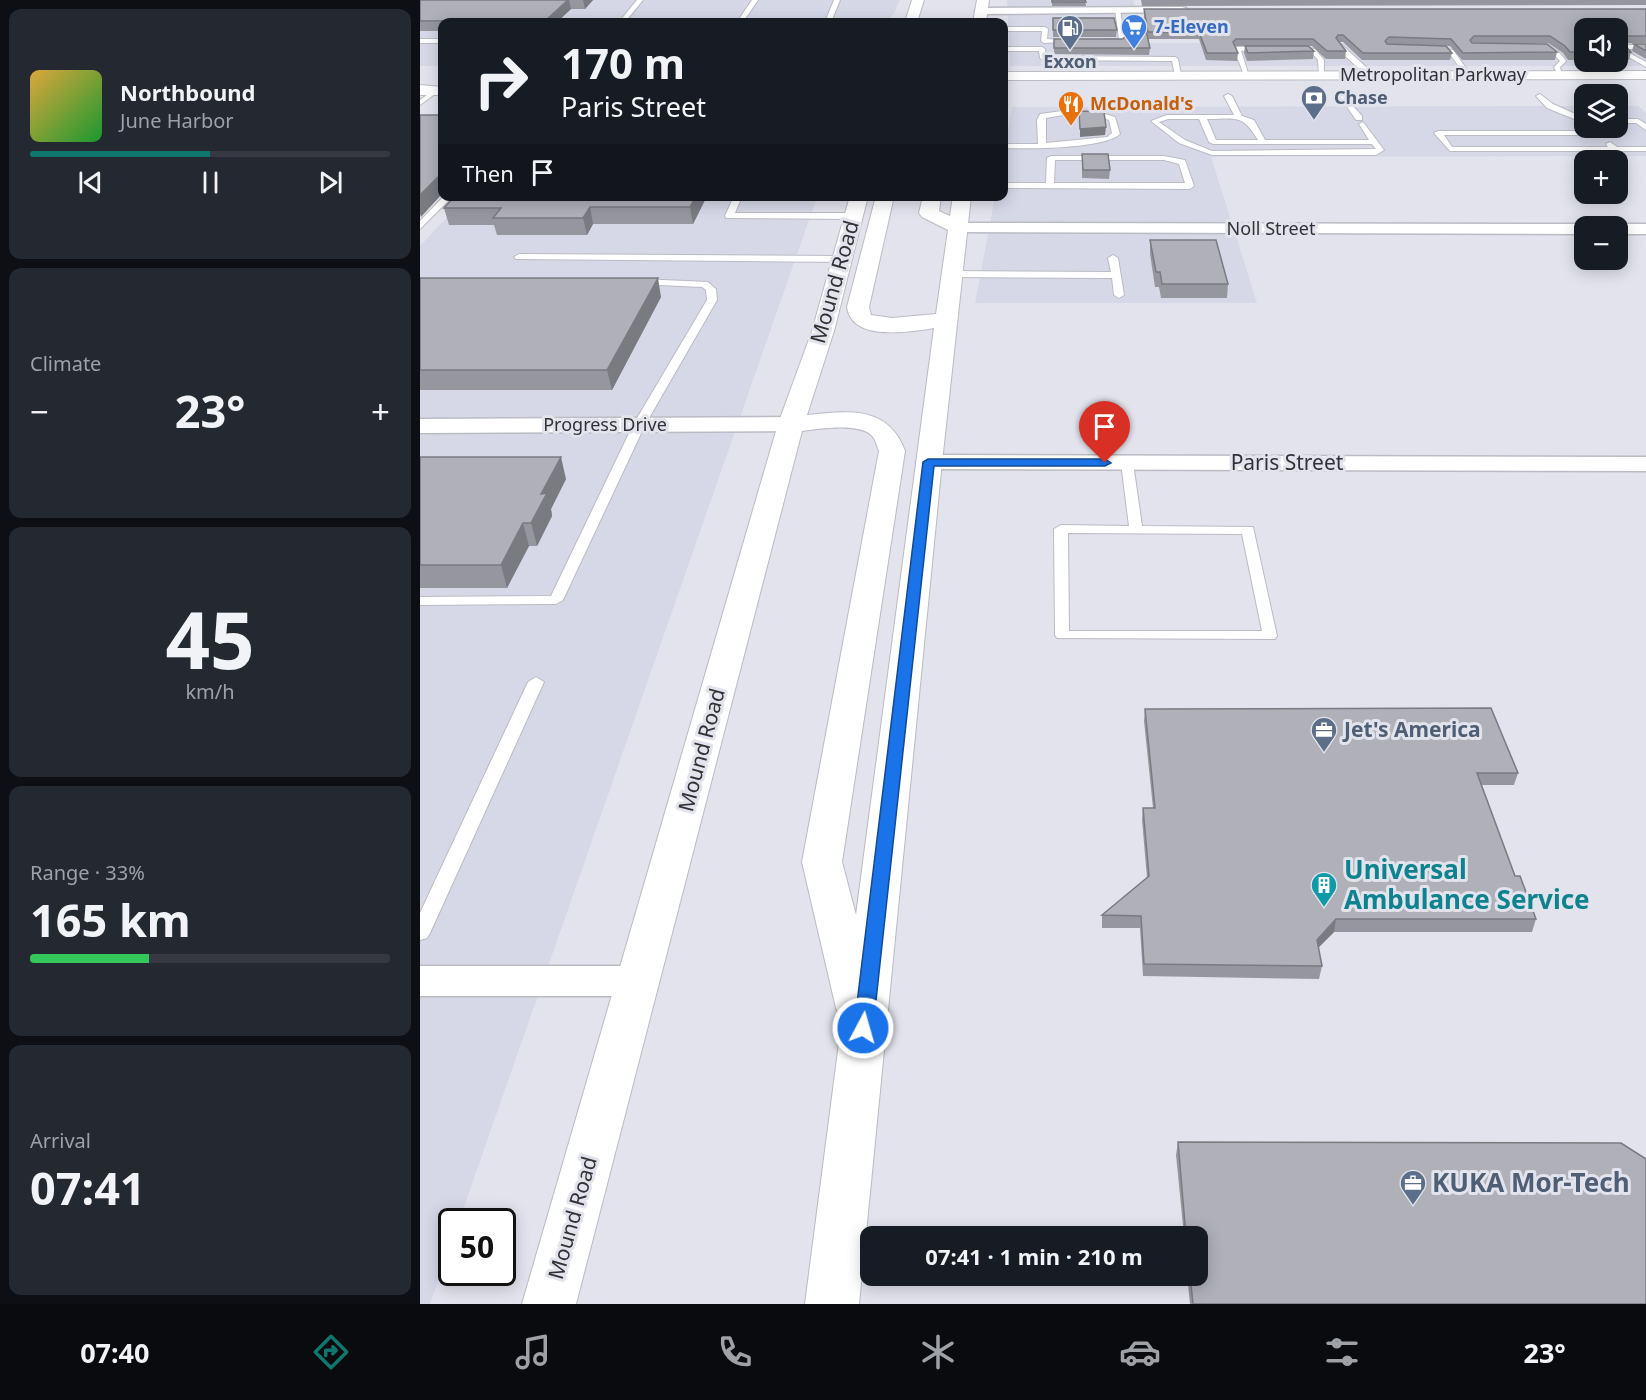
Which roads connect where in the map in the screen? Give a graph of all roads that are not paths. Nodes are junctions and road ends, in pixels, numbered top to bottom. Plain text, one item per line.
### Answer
1 (640, 0) edge
2 (754, 0) edge
3 (837, 0) edge
4 (918, 0) edge
5 (978, 10) edge
6 (1199, 10) edge
7 (1118, 16) junction
8 (625, 18) edge
9 (743, 18) edge
10 (830, 18) edge
11 (912, 18) edge
12 (1108, 21) edge
13 (1008, 29) edge
14 (420, 41) edge
15 (438, 41) edge
16 (1077, 41) edge
17 (1100, 41) edge
18 (1339, 45) edge
19 (1526, 47) edge
20 (1646, 47) edge
21 (1271, 48) edge
22 (1281, 48) edge
23 (1418, 48) edge
24 (1008, 49) edge
25 (1646, 65) edge
26 (1178, 75) junction
27 (1247, 75) junction
28 (1322, 75) junction
29 (1369, 75) junction
30 (1436, 75) junction
31 (1468, 75) junction
32 (1560, 75) junction
33 (1601, 75) junction
34 (1646, 75) edge
35 (1008, 76) edge
36 (1585, 84) edge
37 (420, 90) edge
38 (438, 91) edge
39 (438, 92) edge
40 (1449, 93) dead end
41 (1222, 96) joint
42 (1251, 96) dead end
43 (1336, 96) joint
44 (1363, 96) dead end
45 (1534, 96) joint
46 (1562, 96) dead end
47 (1093, 97) dead end
48 (420, 103) edge
49 (1069, 105) junction
50 (1202, 117) junction
51 (1239, 117) junction
52 (1574, 117) edge
53 (1628, 121) edge
54 (1646, 128) edge
55 (1574, 130) edge
56 (1603, 138) edge
57 (1263, 142) junction
58 (1375, 142) junction
59 (1008, 146) edge
60 (1042, 146) junction
61 (1615, 149) junction
62 (1646, 149) edge
63 (1008, 186) edge
64 (1050, 187) junction
65 (444, 201) edge
66 (736, 201) edge
67 (884, 201) edge
68 (931, 201) edge
69 (962, 201) edge
70 (856, 206) edge
71 (420, 226) edge
72 (959, 228) junction
73 (1574, 229) edge
74 (1628, 229) edge
75 (1646, 229) edge
76 (519, 257) dead end
77 (1113, 258) dead end
78 (844, 259) junction
79 (952, 274) junction
80 (1116, 275) junction
81 (630, 282) edge
82 (1119, 295) dead end
83 (946, 318) junction
84 (791, 424) junction
85 (639, 425) junction
86 (420, 426) edge
87 (928, 462) junction
88 (1127, 463) junction
89 (1646, 464) edge
90 (1136, 530) junction
91 (420, 601) edge
92 (536, 682) dead end
93 (420, 933) edge
94 (420, 981) edge
95 (639, 981) junction
96 (863, 1028) junction
97 (549, 1304) edge
98 (831, 1304) edge

1 - 8 lane
2 - 9 lane
3 - 10 lane
4 - 11 main road
5 - 7 street
6 - 7 street
7 - 12 lane
7 - 17 lane
13 - 16 lane
14 - 15 lane
18 - 29 lane
19 - 32 lane
20 - 25 lane
21 - 27 lane
22 - 28 lane
23 - 31 lane
24 - 26 lane
26 - 27 main road, Metropolitan Parkway
26 - 35 main road, Metropolitan Parkway
27 - 28 main road, Metropolitan Parkway
28 - 29 main road, Metropolitan Parkway
29 - 30 main road, Metropolitan Parkway
30 - 31 main road, Metropolitan Parkway
30 - 40 main road
31 - 32 main road, Metropolitan Parkway
32 - 33 main road, Metropolitan Parkway
33 - 34 main road, Metropolitan Parkway
33 - 36 main road
37 - 38 main road
39 - 48 lane
41 - 42 main road
41 - 51 lane
43 - 44 main road, Metropolitan Parkway
43 - 58 lane
45 - 46 main road, Metropolitan Parkway
45 - 52 lane
47 - 49 main road
49 - 60 lane
49 - 60 lane
50 - 51 lane
50 - 57 lane
50 - 58 lane
51 - 57 lane
53 - 54 lane
55 - 61 lane
56 - 61 lane
57 - 58 lane
59 - 60 lane
61 - 62 lane
63 - 64 lane
64 - 64 lane
65 - 71 lane
66 - 70 lane
67 - 83 main road
68 - 72 main road
69 - 72 main road
70 - 78 main road, Mound Road
72 - 73 street, Noll Street
72 - 79 main road
74 - 75 street
76 - 78 lane
77 - 80 lane
78 - 84 main road, Mound Road
79 - 80 lane
79 - 83 main road
80 - 82 lane
81 - 85 lane
83 - 87 main road
84 - 85 street, Progress Drive
84 - 95 main road, Mound Road
84 - 96 main road
85 - 86 street, Progress Drive
85 - 91 lane
87 - 88 street, Paris Street
87 - 96 main road
88 - 89 street, Paris Street
88 - 90 lane
90 - 90 lane
92 - 93 lane
94 - 95 street
95 - 97 main road, Mound Road
96 - 98 main road

